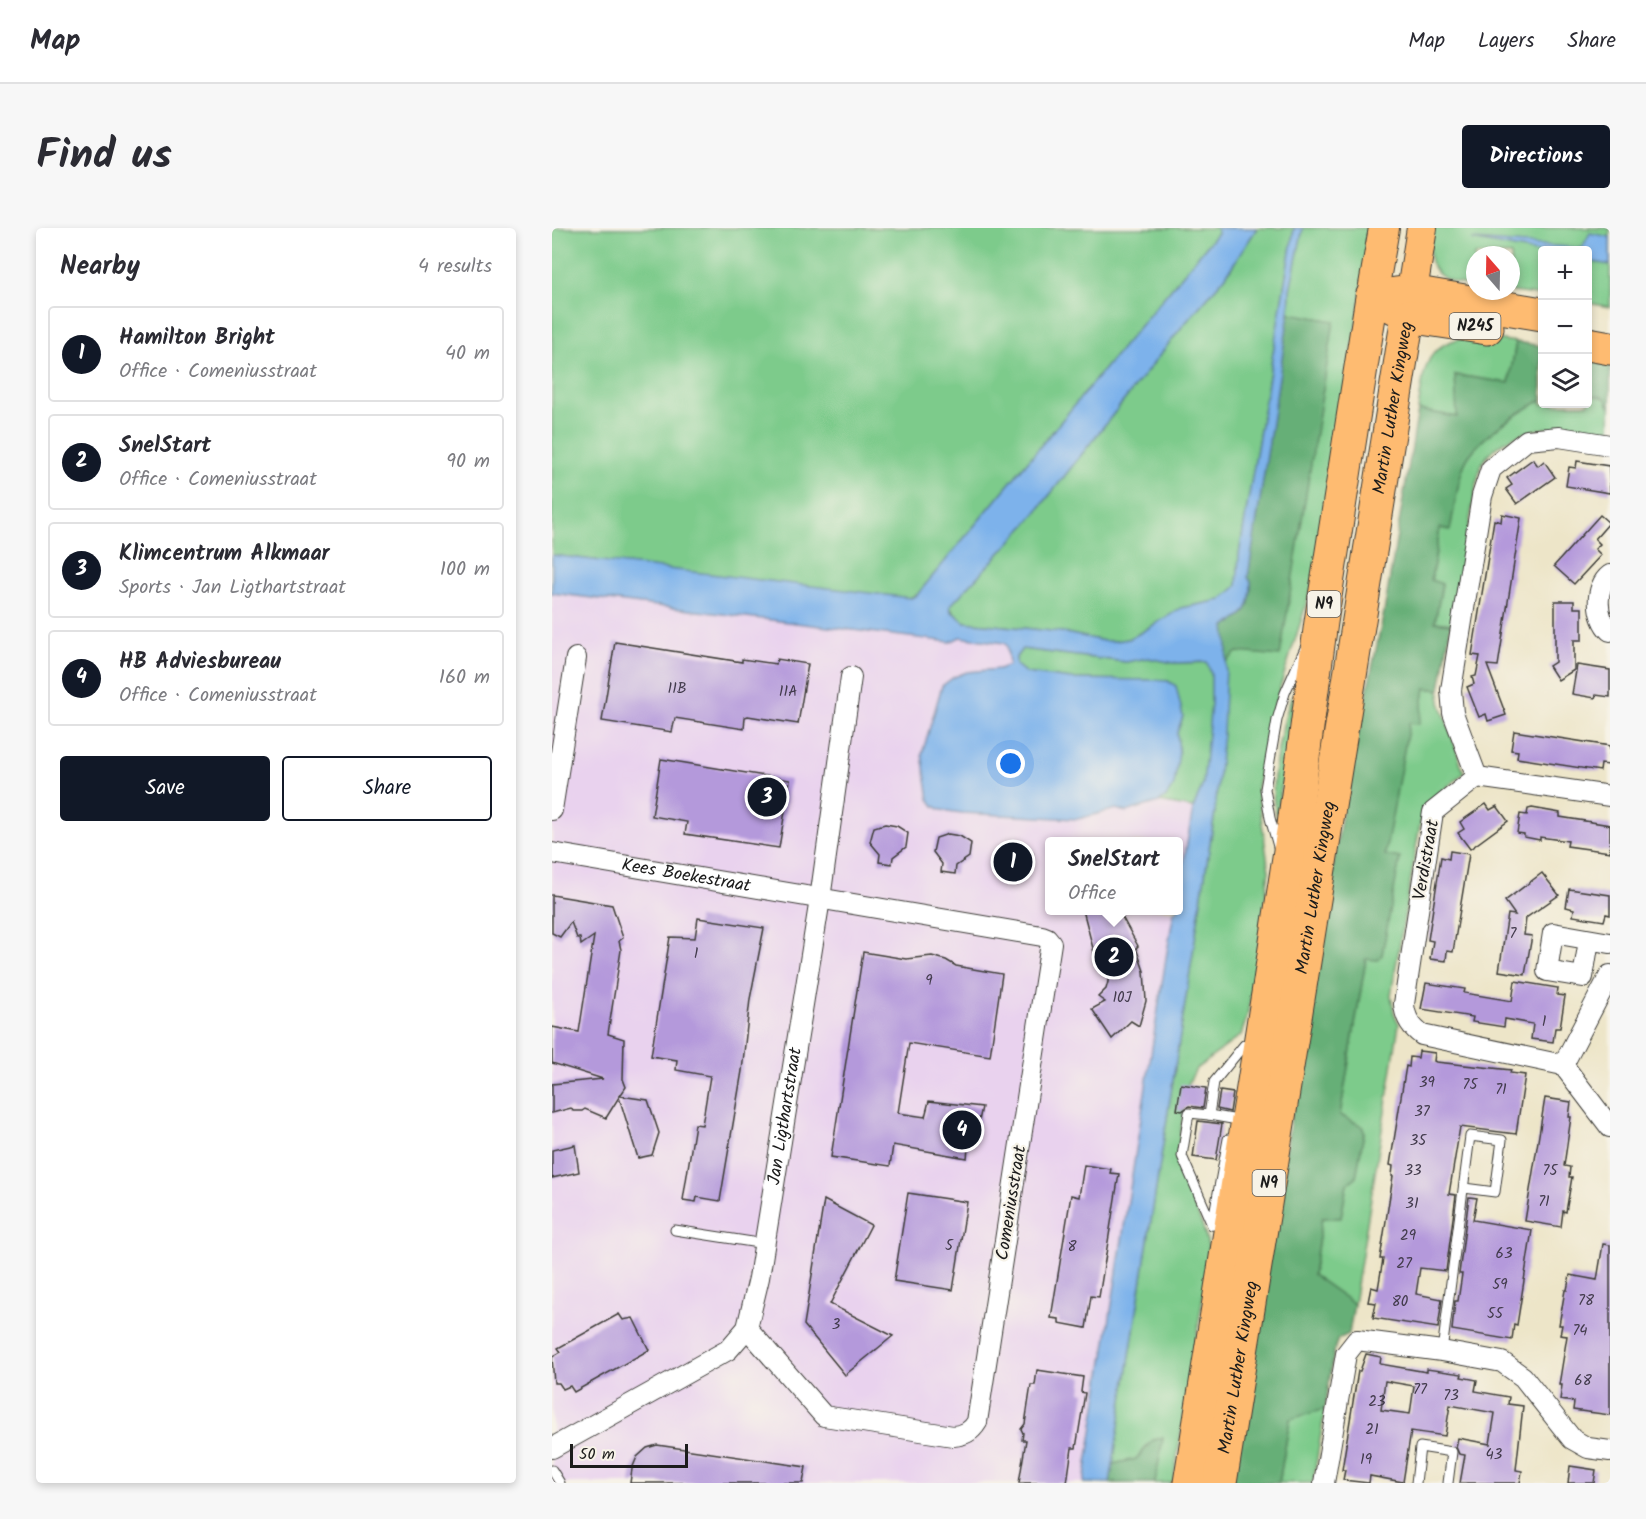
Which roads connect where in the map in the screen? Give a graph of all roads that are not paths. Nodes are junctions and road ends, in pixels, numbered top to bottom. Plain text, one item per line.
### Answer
1 (1384, 228) edge
2 (1422, 228) edge
3 (1372, 297) junction
4 (1409, 304) junction
5 (1538, 314) edge
6 (1592, 322) edge
7 (1610, 325) edge
8 (1538, 336) edge
9 (1592, 345) edge
10 (1610, 348) edge
11 (1610, 445) edge
12 (1610, 575) edge
13 (1610, 631) edge
14 (576, 658) dead end
15 (851, 677) dead end
16 (1477, 777) junction
17 (1610, 796) edge
18 (552, 810) edge
19 (552, 853) edge
20 (820, 899) junction
21 (1589, 940) dead end
22 (1610, 943) edge
23 (1610, 975) edge
24 (1268, 994) junction
25 (1243, 1056) joint
26 (1563, 1065) junction
27 (1234, 1109) dead end
28 (1209, 1115) junction
29 (1232, 1119) junction
30 (1610, 1126) edge
31 (1464, 1188) junction
32 (1212, 1225) junction
33 (675, 1230) dead end
34 (765, 1244) junction
35 (1222, 1281) junction
36 (747, 1328) junction
37 (1442, 1351) junction
38 (552, 1448) edge
39 (1610, 1451) edge
40 (552, 1470) edge
41 (560, 1483) edge
42 (1190, 1483) edge
43 (1220, 1483) edge
44 (1324, 1483) edge
45 (1416, 1483) edge
46 (1448, 1483) edge

1 - 3 main road, N9
2 - 4 main road, N9
3 - 4 highway, N245
3 - 24 highway, Martin Luther Kingweg / N9
4 - 5 highway, N245
4 - 8 highway, N245
4 - 43 highway, Martin Luther Kingweg / N9
6 - 7 highway
9 - 10 highway
11 - 16 street
12 - 13 street
14 - 18 street
15 - 20 street, Jan Ligthartstraat
16 - 17 street
16 - 26 street, Verdistraat
19 - 20 street, Kees Boekestraat
20 - 34 street, Jan Ligthartstraat
20 - 36 street, Comeniusstraat
21 - 22 street
23 - 26 street
24 - 25 highway, N9
24 - 35 highway, Martin Luther Kingweg / N9
25 - 28 lane, N9
26 - 30 street
27 - 29 lane, N9
28 - 29 lane
28 - 32 lane, N9
29 - 32 lane, N9
31 - 31 lane
31 - 37 lane
32 - 35 highway, N9
33 - 34 lane
34 - 36 street, Jan Ligthartstraat
35 - 42 highway, Martin Luther Kingweg / N9
36 - 38 street, Jan Ligthartstraat
37 - 39 street
37 - 44 street
40 - 41 lane
45 - 46 lane

